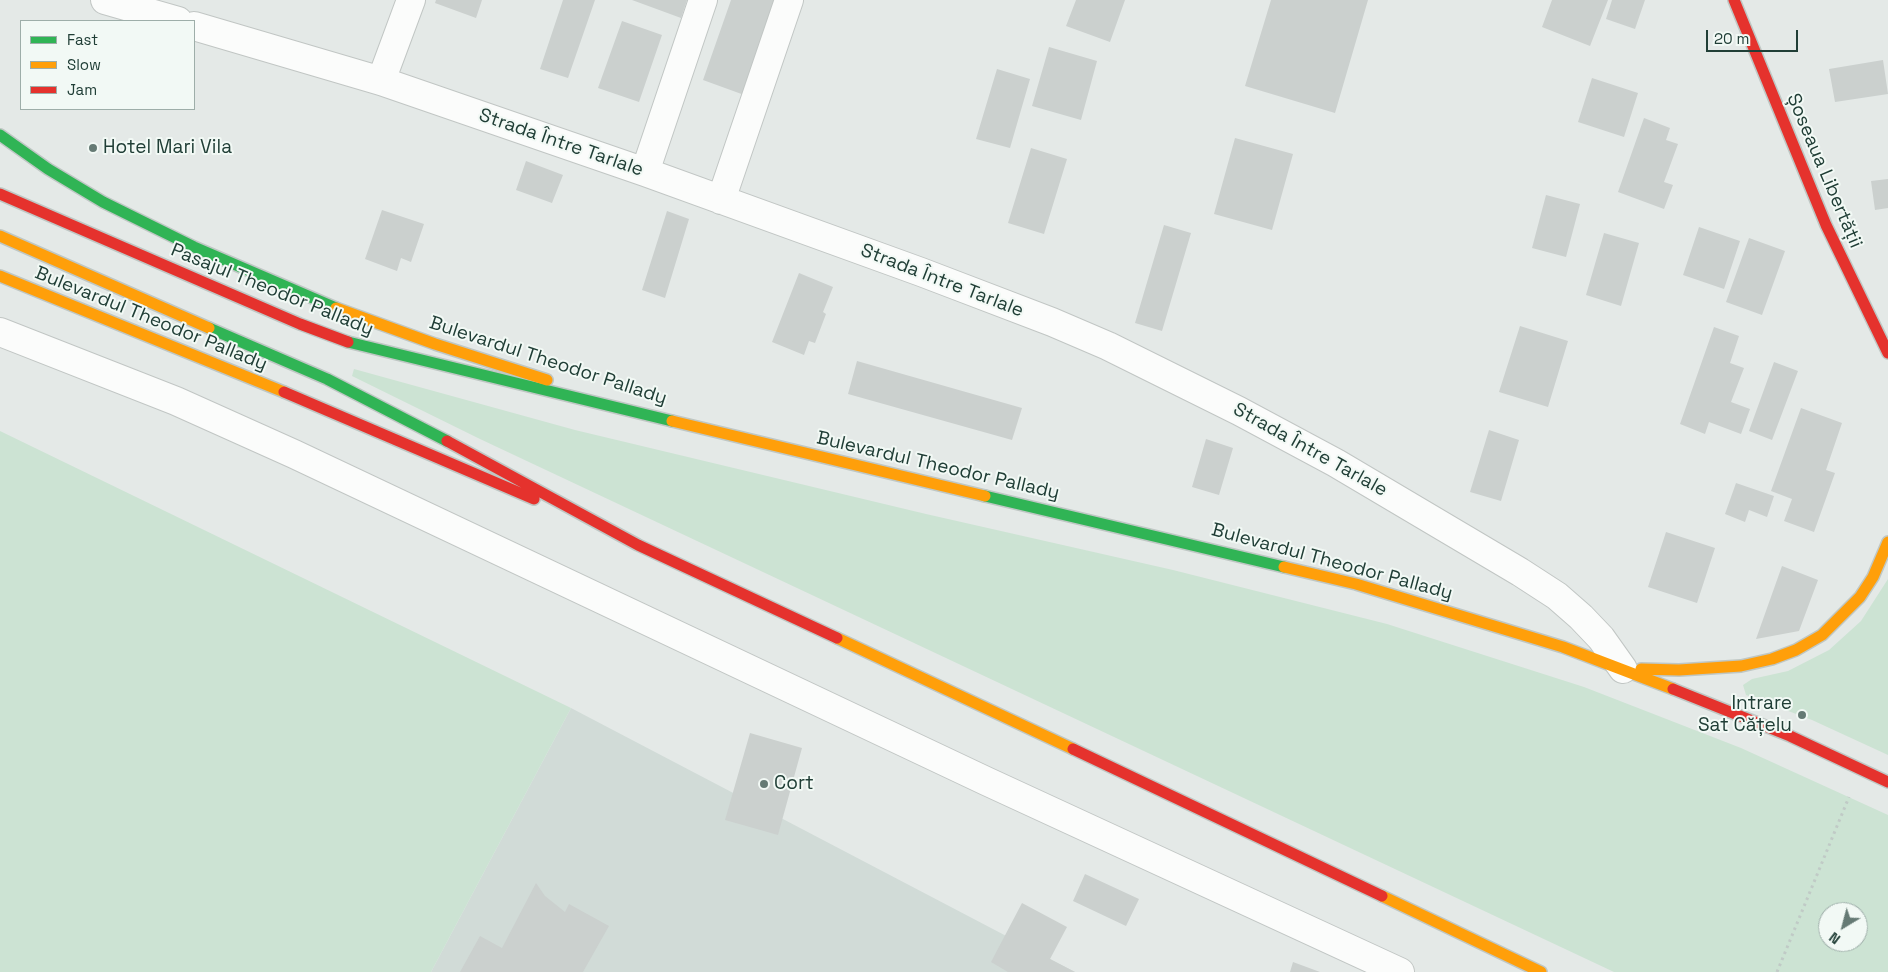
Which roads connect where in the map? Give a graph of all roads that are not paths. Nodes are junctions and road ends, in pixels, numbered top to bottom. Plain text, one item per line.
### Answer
1 (105, 0) edge
2 (411, 0) edge
3 (703, 0) edge
4 (789, 0) edge
5 (1734, 0) edge
6 (175, 20) edge
7 (195, 26) edge
8 (382, 81) junction
9 (0, 135) edge
10 (645, 172) junction
11 (0, 194) edge
12 (721, 200) junction
13 (0, 236) edge
14 (0, 276) edge
15 (0, 332) edge
16 (1888, 353) edge
17 (687, 424) junction
18 (1888, 542) edge
19 (638, 545) junction
20 (1623, 669) junction
21 (1888, 782) edge
22 (1521, 966) edge
23 (1400, 972) edge
24 (1542, 972) edge

1 - 6 street
2 - 8 street
3 - 10 street
4 - 12 street
5 - 16 main road, Șoseaua Libertății
7 - 8 street, Strada Între Tarlale
8 - 10 street, Strada Între Tarlale
9 - 17 main road, Bulevardul Theodor Pallady
10 - 12 street, Strada Între Tarlale
11 - 17 main road, Pasajul Theodor Pallady
12 - 20 street, Strada Între Tarlale
13 - 19 main road
14 - 19 main road, Bulevardul Theodor Pallady
15 - 23 street
17 - 20 main road, Bulevardul Theodor Pallady
18 - 20 main road
19 - 22 main road, Bulevardul Theodor Pallady
20 - 21 main road, Bulevardul Theodor Pallady
22 - 24 main road, Bulevardul Theodor Pallady

